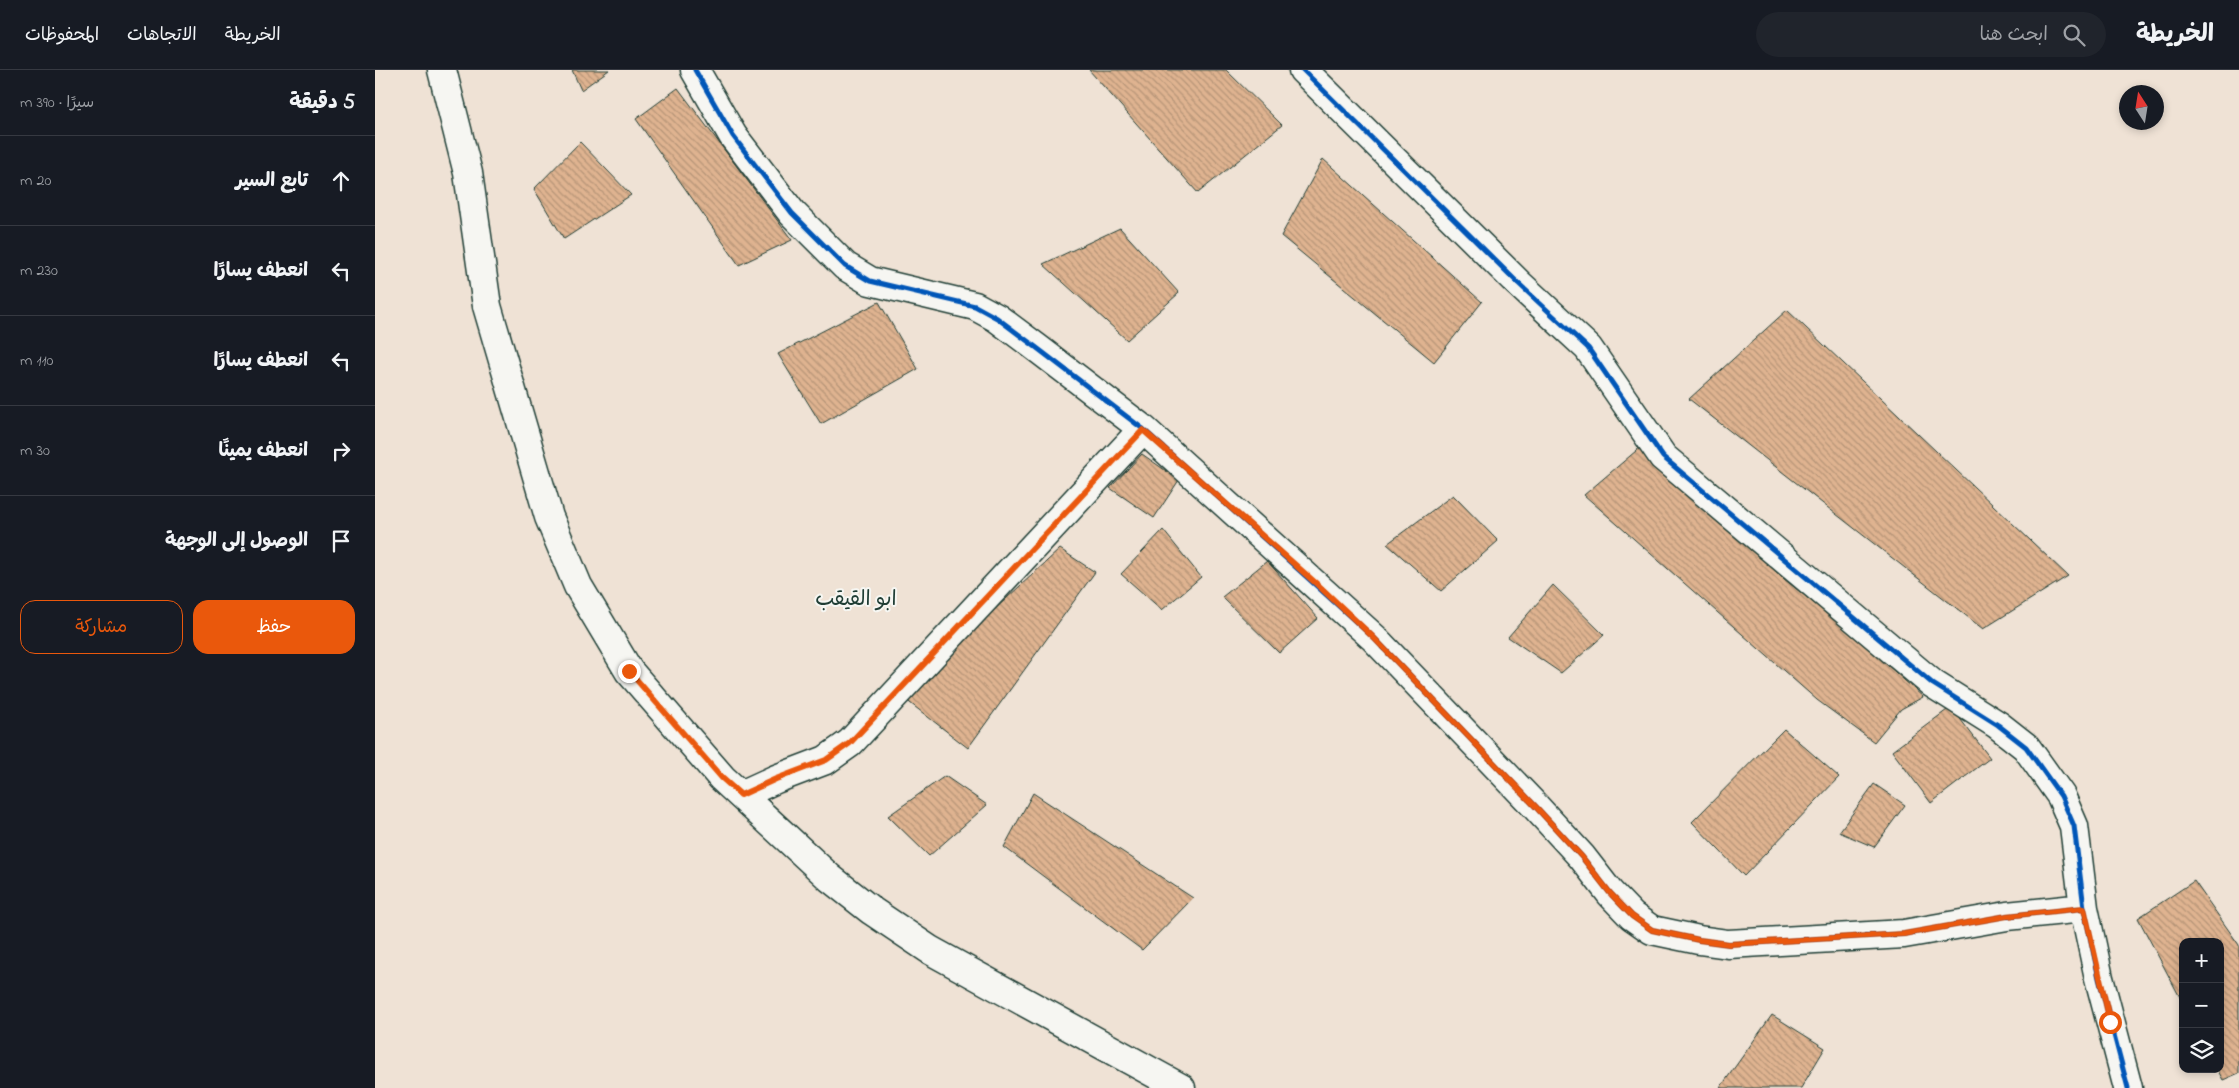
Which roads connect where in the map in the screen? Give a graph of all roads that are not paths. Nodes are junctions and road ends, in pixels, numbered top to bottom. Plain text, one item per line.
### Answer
1 (442, 70) edge
2 (695, 70) edge
3 (1303, 70) edge
4 (1143, 430) junction
5 (741, 795) junction
6 (2084, 908) junction
7 (1181, 1088) edge
8 (2128, 1088) edge

1 - 5 street
2 - 4 street
3 - 6 street
4 - 5 street
4 - 6 street
5 - 7 street
6 - 8 street

